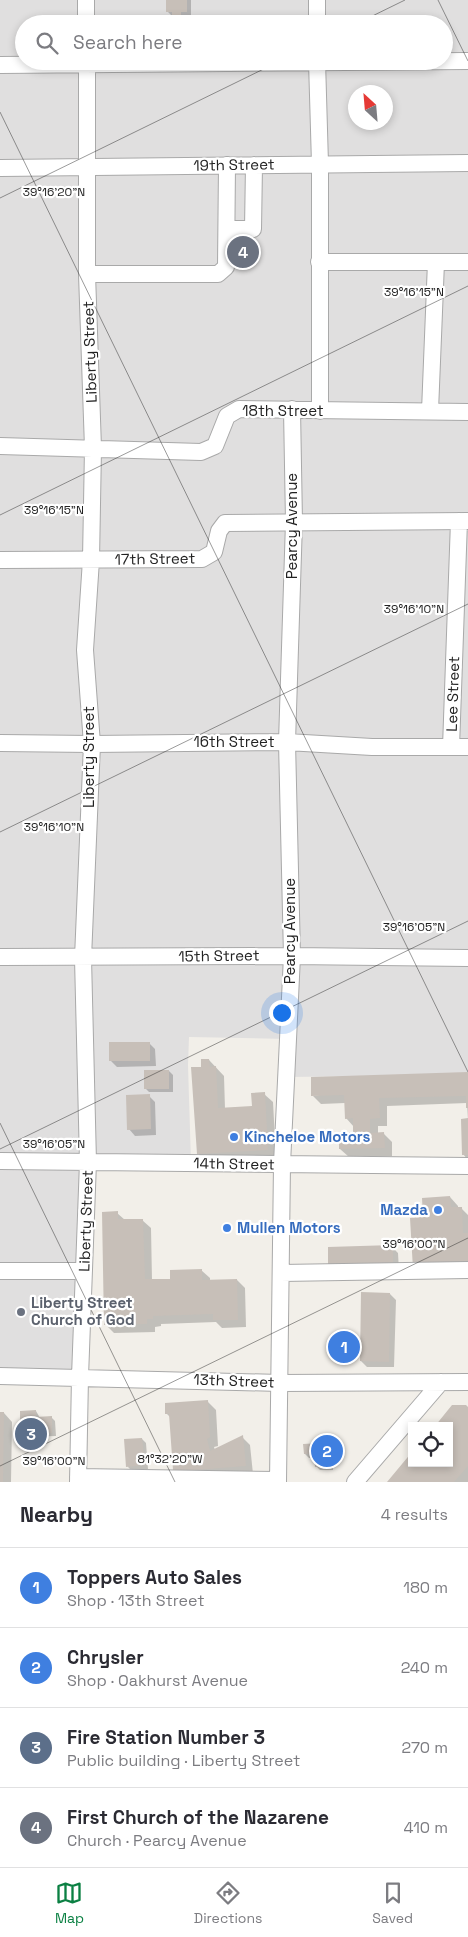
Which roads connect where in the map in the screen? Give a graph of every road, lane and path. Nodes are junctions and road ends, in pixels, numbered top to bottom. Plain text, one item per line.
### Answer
1 (86, 0) edge
2 (317, 0) edge
3 (86, 15) edge
4 (317, 15) edge
5 (453, 61) edge
6 (468, 61) edge
7 (0, 65) edge
8 (15, 65) edge
9 (87, 70) edge
10 (317, 70) edge
11 (320, 164) junction
12 (468, 164) edge
13 (227, 165) junction
14 (254, 165) junction
15 (0, 168) edge
16 (88, 168) junction
17 (227, 229) junction
18 (318, 262) junction
19 (436, 262) junction
20 (468, 262) edge
21 (87, 274) junction
22 (292, 409) junction
23 (320, 411) junction
24 (430, 412) junction
25 (468, 412) edge
26 (0, 446) edge
27 (94, 448) junction
28 (464, 521) edge
29 (294, 522) junction
30 (0, 560) edge
31 (91, 560) junction
32 (287, 742) junction
33 (0, 743) edge
34 (92, 744) junction
35 (451, 747) junction
36 (468, 747) edge
37 (292, 956) junction
38 (0, 957) edge
39 (83, 958) junction
40 (468, 958) edge
41 (0, 1161) edge
42 (88, 1162) junction
43 (282, 1164) junction
44 (468, 1166) edge
45 (468, 1270) edge
46 (0, 1271) edge
47 (83, 1272) junction
48 (281, 1273) junction
49 (0, 1376) edge
50 (80, 1377) junction
51 (441, 1382) junction
52 (468, 1382) edge
53 (280, 1383) junction
54 (78, 1480) edge
55 (278, 1481) edge
56 (355, 1482) edge

1 - 3 street
2 - 4 street
5 - 6 street
7 - 8 street
9 - 16 street, Liberty Street
10 - 11 street
11 - 12 street, 19th Street
11 - 14 street, 19th Street
11 - 18 street
13 - 14 street, 19th Street
13 - 16 street, 19th Street
13 - 17 street
14 - 17 street
15 - 16 street, 19th Street
16 - 21 street, Liberty Street
17 - 21 street
18 - 19 street
18 - 23 street
19 - 20 street
19 - 24 street
21 - 27 street, Liberty Street
22 - 23 street, 18th Street
22 - 27 street, 18th Street
22 - 29 street, Pearcy Avenue
23 - 24 street, 18th Street
24 - 25 street, 18th Street
26 - 27 street, 18th Street
27 - 31 street, Liberty Street
28 - 29 street, 17th Street
28 - 35 street, Lee Street
29 - 31 street, 17th Street
29 - 32 street, Pearcy Avenue
30 - 31 street, 17th Street
31 - 34 street, Liberty Street
32 - 34 street, 16th Street
32 - 35 street, 16th Street
32 - 37 street, Pearcy Avenue
33 - 34 street, 16th Street
34 - 39 street, Liberty Street
35 - 36 street, 16th Street
37 - 39 street, 15th Street
37 - 40 street, 15th Street
37 - 43 street, Pearcy Avenue
38 - 39 street, 15th Street
39 - 42 street, Liberty Street
41 - 42 street, 14th Street
42 - 43 street, 14th Street
42 - 47 street, Liberty Street
43 - 44 street, 14th Street
43 - 48 street, Pearcy Avenue
45 - 48 street
46 - 47 street
47 - 50 street, Liberty Street
48 - 53 street, Pearcy Avenue
49 - 50 street, 13th Street
50 - 53 street, 13th Street
50 - 54 street, Liberty Street
51 - 52 street, 13th Street
51 - 53 street, 13th Street
51 - 56 street
53 - 55 street, Pearcy Avenue
54 - 55 street

